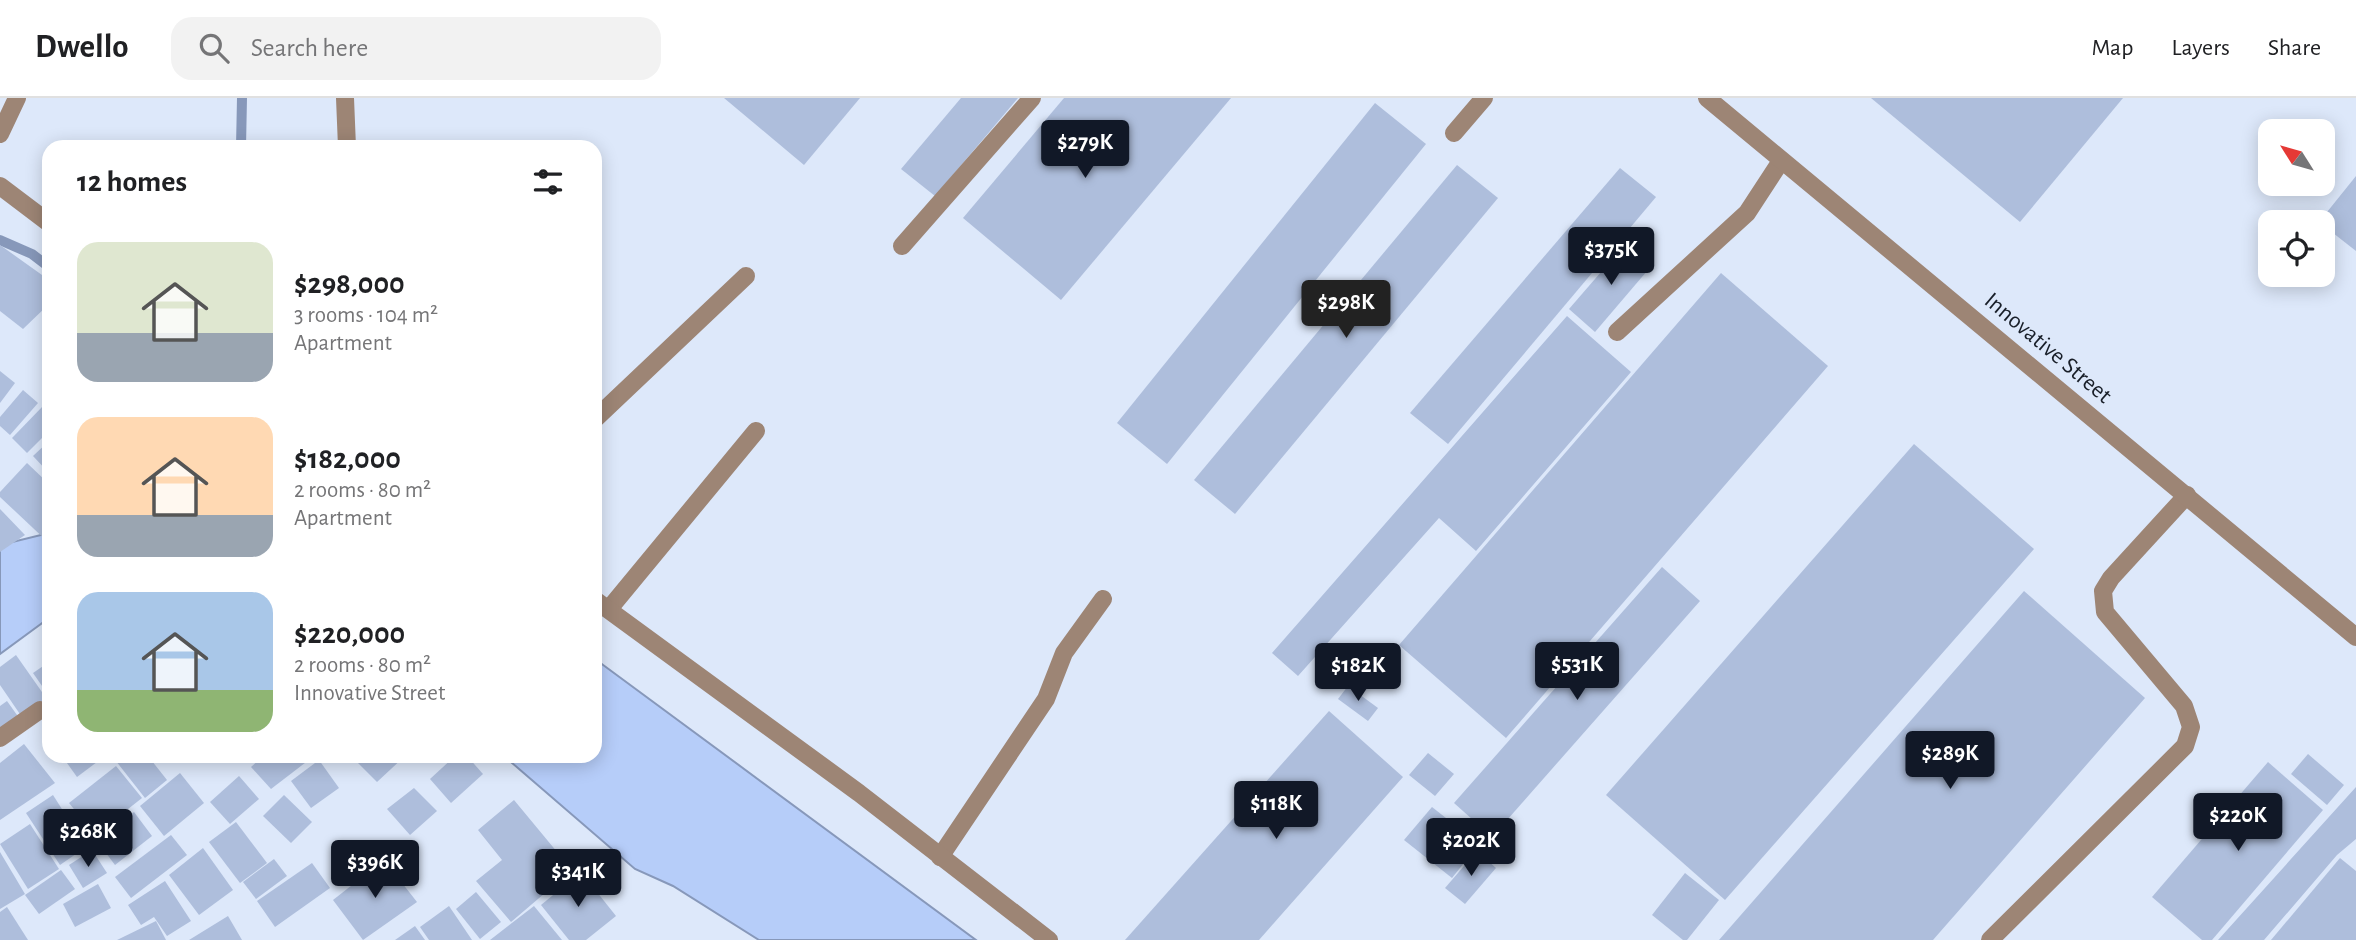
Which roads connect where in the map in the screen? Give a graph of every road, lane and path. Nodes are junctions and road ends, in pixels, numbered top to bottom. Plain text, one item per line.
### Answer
1 (17, 98) edge
2 (345, 98) edge
3 (1032, 98) edge
4 (1484, 98) edge
5 (1707, 98) edge
6 (1454, 133) dead end
7 (0, 134) edge
8 (348, 140) edge
9 (1781, 160) junction
10 (0, 186) edge
11 (42, 218) edge
12 (902, 246) dead end
13 (746, 275) dead end
14 (1617, 332) dead end
15 (602, 412) edge
16 (756, 431) dead end
17 (2186, 495) junction
18 (1103, 599) dead end
19 (602, 605) edge
20 (2356, 637) edge
21 (40, 710) dead end
22 (0, 738) edge
23 (940, 857) junction
24 (1049, 940) edge
25 (1990, 940) edge

1 - 7 street
2 - 8 street
3 - 12 street
4 - 6 street
5 - 9 street, Innovative Street
9 - 14 street
9 - 17 street, Innovative Street
10 - 11 street
13 - 15 street
16 - 19 street
17 - 20 street, Innovative Street
17 - 25 street
18 - 23 street
19 - 23 street
21 - 22 street
23 - 24 street

